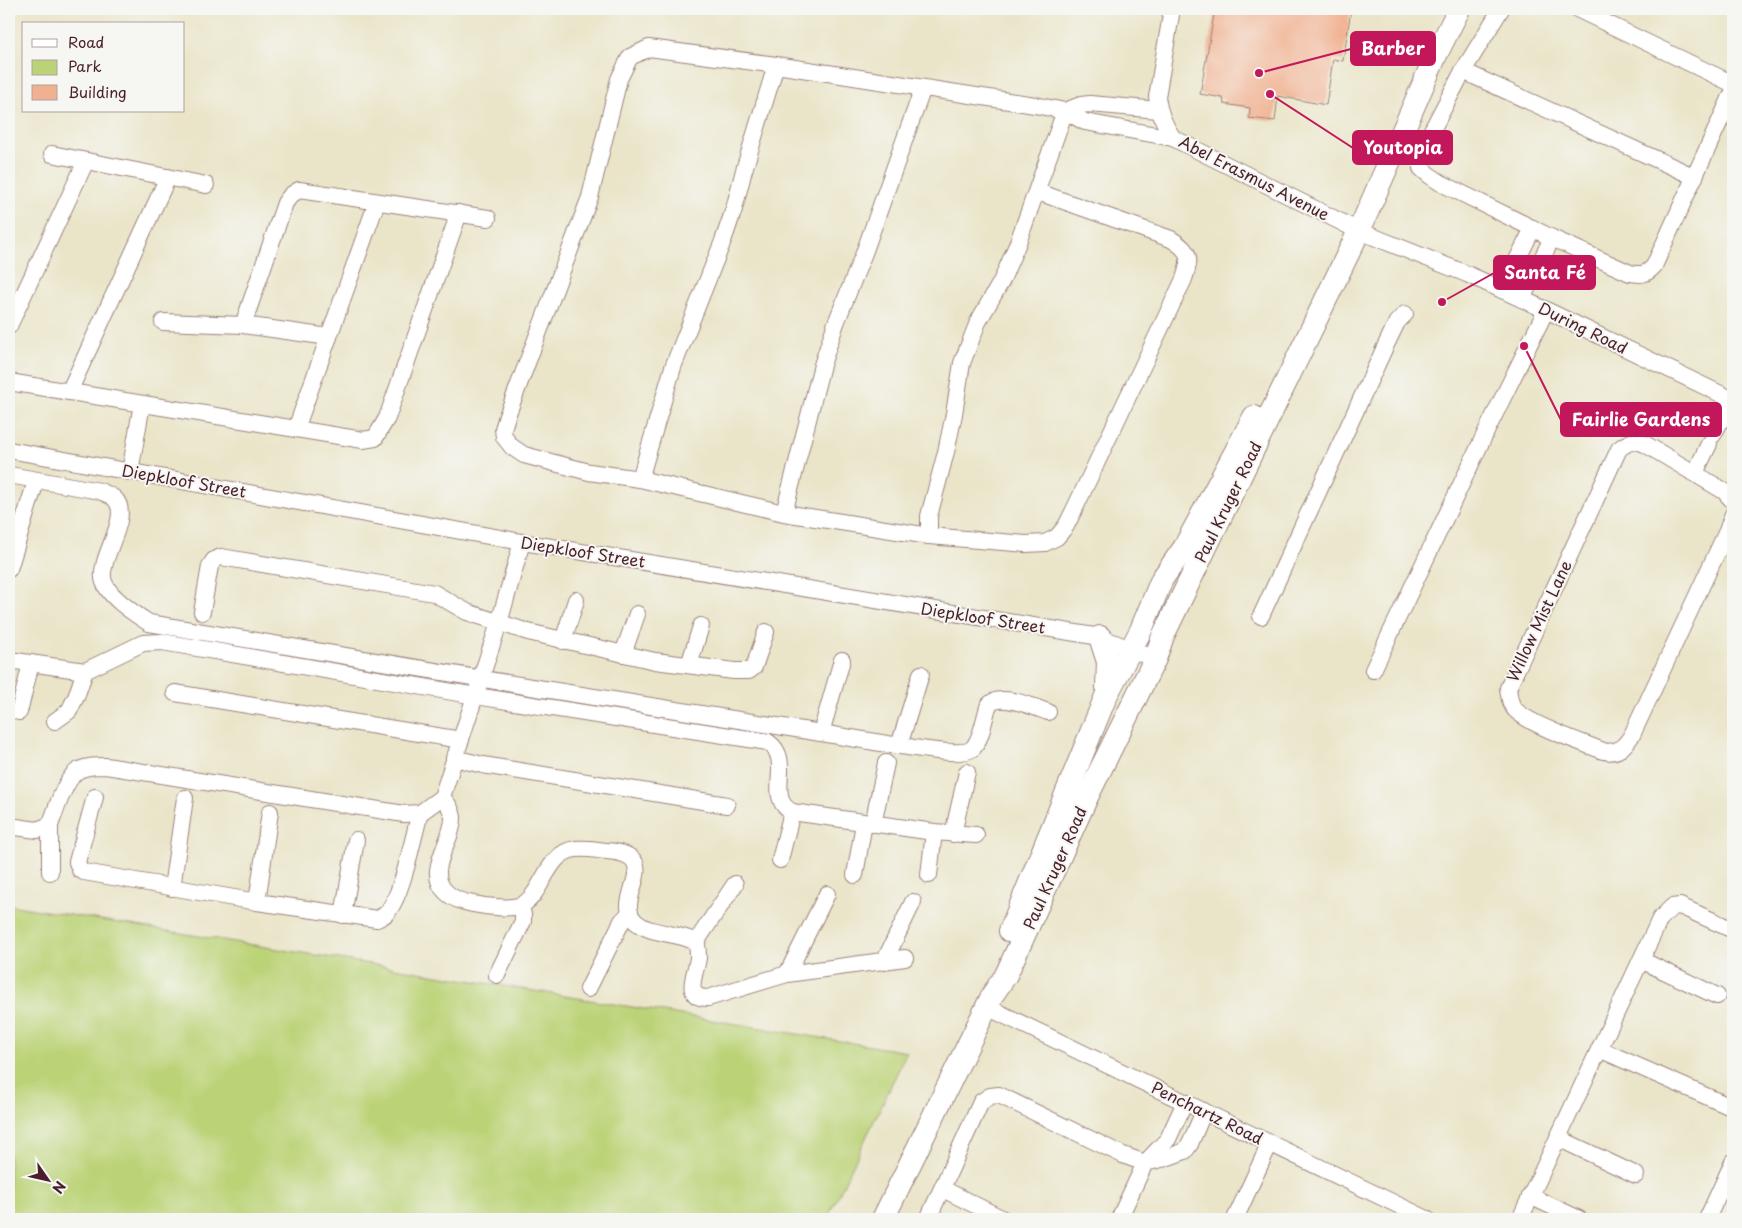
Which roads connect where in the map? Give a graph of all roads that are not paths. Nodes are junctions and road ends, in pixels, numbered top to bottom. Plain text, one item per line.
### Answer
1 (1172, 9) edge
2 (1447, 9) edge
3 (1459, 9) edge
4 (1501, 9) edge
5 (1577, 9) edge
6 (776, 65) junction
7 (1463, 71) junction
8 (1733, 84) edge
9 (923, 88) junction
10 (1733, 92) edge
11 (1159, 110) junction
12 (1065, 111) junction
13 (1173, 138) junction
14 (52, 154) dead end
15 (86, 161) junction
16 (168, 177) junction
17 (1695, 177) junction
18 (206, 185) dead end
19 (1038, 192) junction
20 (377, 202) junction
21 (459, 213) junction
22 (488, 218) dead end
23 (1353, 228) junction
24 (1533, 228) junction
25 (1552, 238) junction
26 (1502, 290) junction
27 (1522, 299) junction
28 (1546, 310) junction
29 (1405, 314) dead end
30 (163, 322) dead end
31 (243, 325) junction
32 (9, 326) edge
33 (329, 337) junction
34 (9, 382) edge
35 (69, 392) junction
36 (1733, 400) edge
37 (142, 404) junction
38 (296, 429) junction
39 (9, 450) edge
40 (130, 472) junction
41 (1695, 473) junction
42 (9, 475) edge
43 (640, 479) junction
44 (36, 481) junction
45 (1733, 501) edge
46 (784, 513) junction
47 (1733, 514) edge
48 (929, 536) junction
49 (522, 542) junction
50 (9, 569) edge
51 (576, 600) dead end
52 (202, 612) dead end
53 (637, 614) dead end
54 (1261, 616) dead end
55 (499, 623) junction
56 (701, 626) dead end
57 (766, 632) dead end
58 (1100, 637) junction
59 (563, 641) junction
60 (1130, 648) junction
61 (623, 654) junction
62 (1155, 659) junction
63 (9, 660) edge
64 (842, 660) dead end
65 (31, 663) junction
66 (689, 665) junction
67 (1373, 670) dead end
68 (85, 671) junction
69 (921, 674) dead end
70 (480, 677) junction
71 (175, 692) dead end
72 (476, 696) junction
73 (1106, 696) junction
74 (19, 712) dead end
75 (1048, 712) dead end
76 (55, 720) dead end
77 (821, 733) junction
78 (460, 740) junction
79 (899, 746) junction
80 (454, 758) junction
81 (886, 763) dead end
82 (967, 772) dead end
83 (95, 797) dead end
84 (442, 797) junction
85 (184, 798) dead end
86 (727, 805) dead end
87 (270, 812) dead end
88 (792, 812) junction
89 (420, 813) junction
90 (868, 823) junction
91 (50, 825) junction
92 (9, 826) edge
93 (934, 832) junction
94 (953, 834) junction
95 (976, 836) dead end
96 (356, 840) dead end
97 (780, 860) dead end
98 (50, 872) dead end
99 (855, 875) dead end
100 (929, 875) dead end
101 (736, 884) dead end
102 (172, 888) junction
103 (827, 894) dead end
104 (257, 902) junction
105 (913, 902) dead end
106 (521, 905) junction
107 (630, 913) junction
108 (343, 915) junction
109 (1733, 930) edge
110 (696, 942) junction
111 (905, 958) dead end
112 (1641, 960) junction
113 (884, 962) junction
114 (787, 974) junction
115 (497, 975) dead end
116 (588, 990) dead end
117 (1717, 996) dead end
118 (990, 1001) junction
119 (1599, 1049) junction
120 (1185, 1102) junction
121 (1733, 1108) edge
122 (1204, 1111) junction
123 (1558, 1138) junction
124 (1270, 1143) junction
125 (1733, 1162) edge
126 (1145, 1163) junction
127 (1636, 1175) dead end
128 (943, 1189) junction
129 (1530, 1196) junction
130 (1241, 1217) edge
131 (883, 1219) edge
132 (928, 1219) edge
133 (1003, 1219) edge
134 (1119, 1219) edge
135 (1427, 1219) edge
136 (1520, 1219) edge
137 (1579, 1219) edge
138 (1707, 1219) edge

1 - 11 street, Abel Erasmus Avenue
2 - 23 street, Paul Kruger Road
3 - 23 street, Paul Kruger Road
4 - 7 street
5 - 8 street
6 - 9 street
6 - 43 street
6 - 43 street
7 - 17 street
7 - 24 street
9 - 12 street
9 - 46 street
10 - 17 street
11 - 12 street
11 - 13 street, Abel Erasmus Avenue
12 - 13 street
12 - 19 street
13 - 23 street, Abel Erasmus Avenue
14 - 15 street
15 - 16 street
15 - 32 street
16 - 18 street
16 - 35 street
17 - 25 street
19 - 48 street
19 - 48 street
20 - 21 street
20 - 31 street
20 - 33 street
21 - 22 street
21 - 38 street
23 - 26 street, During Road
23 - 60 street, Paul Kruger Road
23 - 62 street, Paul Kruger Road
24 - 25 street
24 - 26 street
25 - 27 street
26 - 27 street, During Road
27 - 28 street, During Road
28 - 36 street, During Road
28 - 67 street
29 - 54 street
30 - 31 street
31 - 33 street
33 - 38 street
34 - 35 street
35 - 37 street
36 - 41 street
37 - 38 street
37 - 40 street
39 - 40 street, Diepkloof Street
40 - 49 street, Diepkloof Street
41 - 45 street, Willow Mist Lane
41 - 47 street, Willow Mist Lane
42 - 44 street
43 - 46 street
44 - 50 street
44 - 70 street
46 - 48 street
49 - 55 street
49 - 58 street, Diepkloof Street
51 - 59 street
52 - 55 street
53 - 61 street
55 - 59 street
55 - 70 street
56 - 66 street
57 - 66 street
58 - 60 street, Diepkloof Street
58 - 73 street
59 - 61 street
60 - 62 street, Diepkloof Street
60 - 73 street, Paul Kruger Road
61 - 66 street
62 - 118 street, Paul Kruger Road
63 - 65 street
64 - 77 street
65 - 68 street
65 - 74 street
68 - 72 street
68 - 76 street
69 - 79 street
70 - 72 street
70 - 77 street
71 - 78 street
72 - 78 street
72 - 88 street
73 - 118 street, Paul Kruger Road
75 - 79 street
77 - 79 street
78 - 80 street
80 - 84 street
80 - 86 street
81 - 90 street
82 - 94 street
83 - 102 street
84 - 89 street
84 - 106 street
85 - 102 street
87 - 104 street
88 - 90 street
88 - 97 street
89 - 91 street
89 - 108 street
90 - 93 street
90 - 99 street
91 - 92 street
91 - 98 street
93 - 94 street
93 - 100 street
94 - 95 street
96 - 108 street
101 - 110 street
102 - 104 street
103 - 114 street
104 - 108 street
105 - 113 street
106 - 107 street
106 - 115 street
107 - 110 street
107 - 116 street
109 - 112 street
110 - 114 street
111 - 113 street
112 - 117 street
112 - 119 street
113 - 114 street
118 - 120 street, Penchartz Road
118 - 131 street, Paul Kruger Road
119 - 121 street
119 - 123 street
120 - 122 street, Penchartz Road
120 - 126 street
122 - 124 street, Penchartz Road
122 - 126 street
123 - 127 street
123 - 129 street
124 - 130 street
124 - 135 street, Penchartz Road
125 - 138 street
126 - 128 street
126 - 134 street
128 - 132 street
128 - 133 street
129 - 136 street
129 - 137 street

